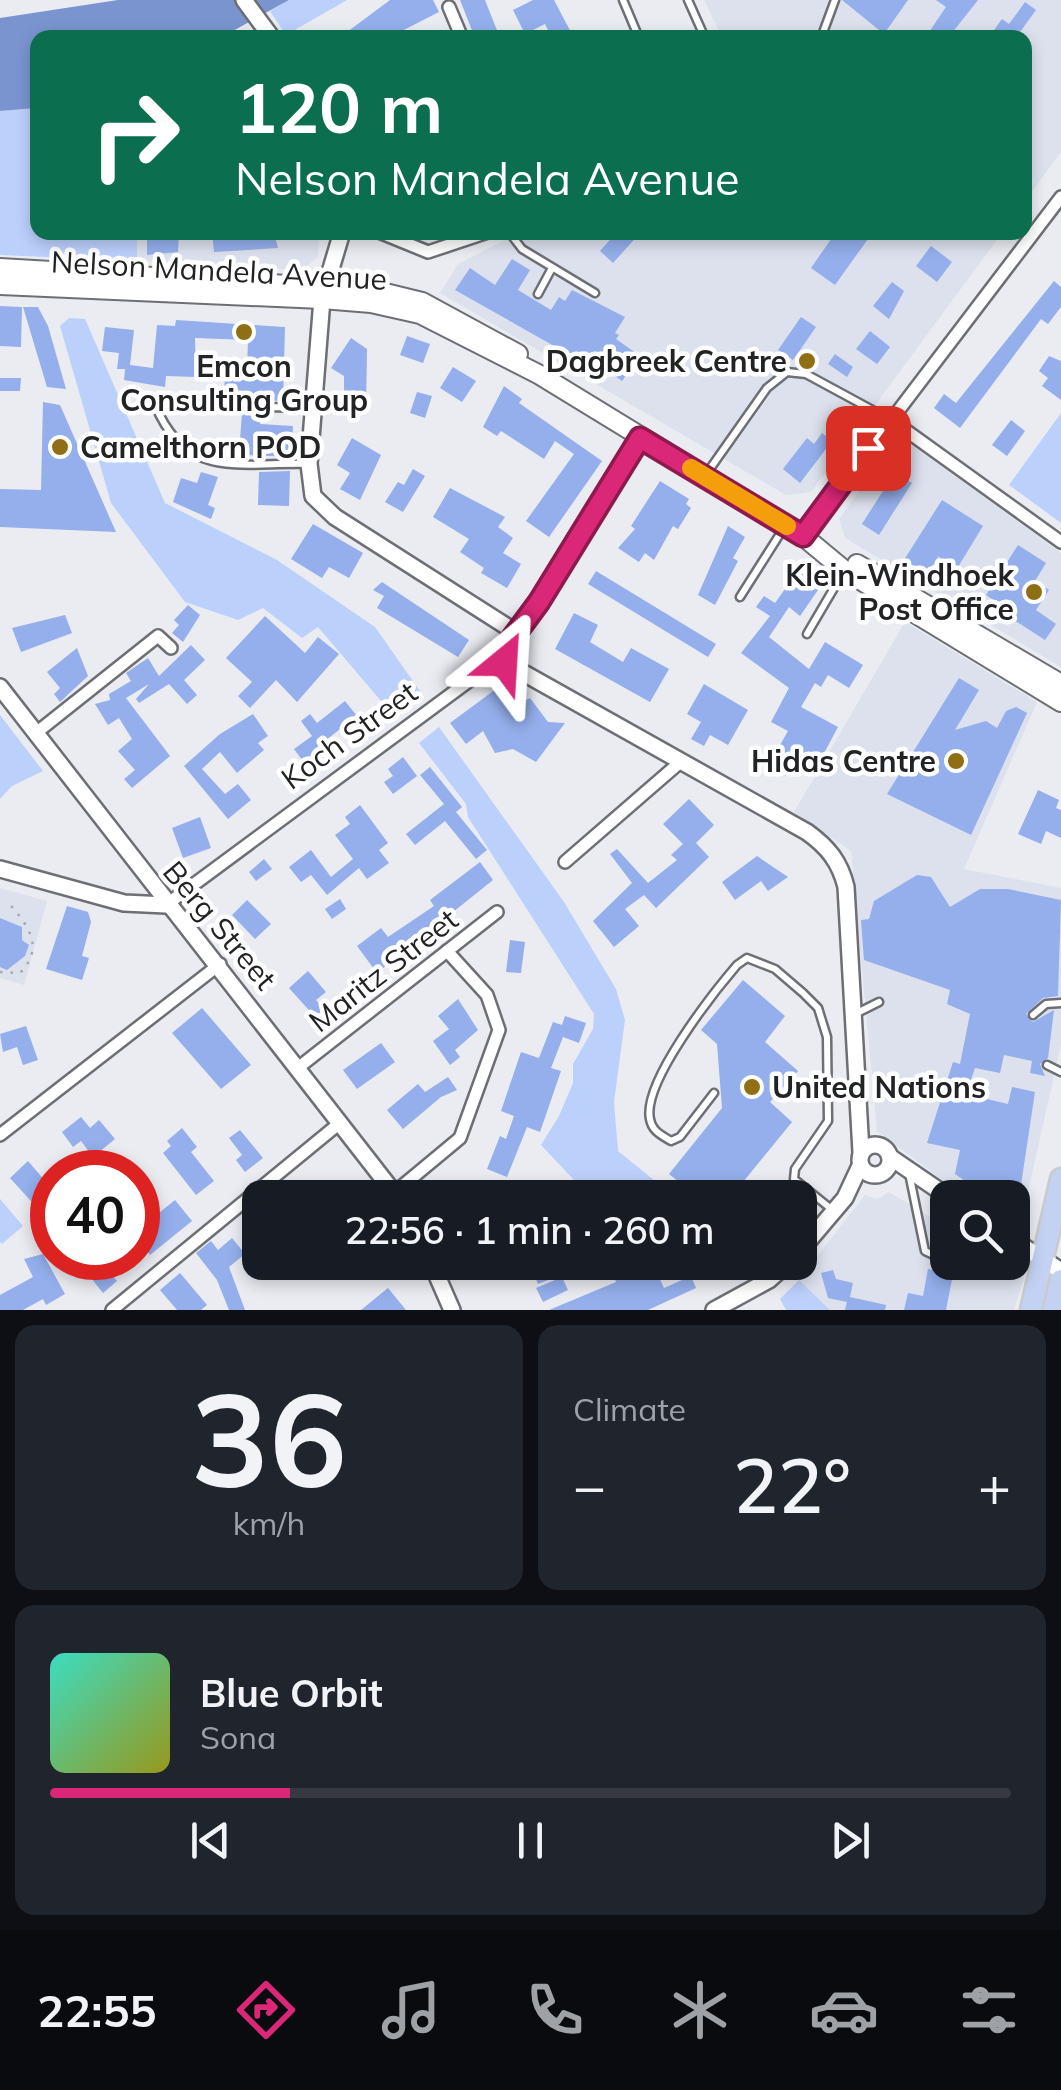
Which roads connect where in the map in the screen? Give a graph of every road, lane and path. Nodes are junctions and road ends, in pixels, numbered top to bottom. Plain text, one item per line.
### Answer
1 (244, 0) edge
2 (623, 0) edge
3 (688, 0) edge
4 (835, 0) edge
5 (449, 8) dead end
6 (266, 30) edge
7 (459, 30) edge
8 (636, 30) edge
9 (701, 30) edge
10 (824, 30) edge
11 (1061, 197) edge
12 (1032, 235) edge
13 (339, 240) edge
14 (398, 240) edge
15 (464, 240) edge
16 (512, 240) edge
17 (1028, 240) edge
18 (0, 268) edge
19 (552, 268) junction
20 (0, 286) edge
21 (322, 293) junction
22 (595, 293) dead end
23 (538, 294) dead end
24 (155, 405) dead end
25 (215, 406) dead end
26 (312, 408) junction
27 (890, 419) junction
28 (640, 438) junction
29 (309, 464) junction
30 (705, 477) junction
31 (786, 525) junction
32 (810, 540) junction
33 (1061, 542) edge
34 (844, 570) junction
35 (740, 598) dead end
36 (514, 634) junction
37 (807, 634) dead end
38 (171, 648) dead end
39 (500, 658) junction
40 (1061, 684) edge
41 (0, 687) edge
42 (1061, 702) edge
43 (36, 732) junction
44 (678, 764) junction
45 (565, 862) dead end
46 (0, 869) edge
47 (0, 903) edge
48 (166, 905) junction
49 (497, 912) dead end
50 (447, 951) junction
51 (220, 964) junction
52 (0, 972) edge
53 (879, 1002) dead end
54 (1061, 1003) edge
55 (855, 1014) junction
56 (1033, 1015) dead end
57 (1047, 1065) dead end
58 (299, 1067) junction
59 (1061, 1072) edge
60 (714, 1093) dead end
61 (341, 1122) junction
62 (0, 1136) edge
63 (870, 1162) junction
64 (917, 1179) junction
65 (1061, 1179) edge
66 (385, 1180) edge
67 (414, 1180) edge
68 (930, 1186) edge
69 (840, 1205) junction
70 (817, 1231) edge
71 (1030, 1251) edge
72 (930, 1253) edge
73 (1052, 1265) edge
74 (439, 1280) edge
75 (769, 1280) edge
76 (1061, 1280) edge
77 (112, 1310) edge
78 (452, 1310) edge
79 (714, 1310) edge
80 (1031, 1310) edge
81 (1054, 1310) edge

1 - 6 street
2 - 8 lane
3 - 9 lane
4 - 10 lane
5 - 7 street
11 - 12 street
13 - 21 street
14 - 15 street
16 - 19 lane
17 - 27 street
18 - 21 main road, Nelson Mandela Avenue
19 - 22 lane
19 - 23 lane
20 - 21 main road, Nelson Mandela Avenue
21 - 26 street
21 - 28 main road, Nelson Mandela Avenue
24 - 29 lane
25 - 26 lane
26 - 29 street
27 - 30 lane
27 - 32 street
27 - 33 street
28 - 30 main road, Nelson Mandela Avenue
28 - 36 street, Koch Street
29 - 36 street
30 - 31 main road, Nelson Mandela Avenue
31 - 32 main road, Nelson Mandela Avenue
31 - 35 lane
32 - 34 main road, Nelson Mandela Avenue
32 - 40 main road, Nelson Mandela Avenue
34 - 37 lane
34 - 42 main road, Nelson Mandela Avenue
36 - 39 street, Koch Street
38 - 43 street
39 - 44 street
39 - 48 street, Koch Street
41 - 43 street, Berg Street
43 - 48 street, Berg Street
44 - 45 street
44 - 55 street
46 - 48 street
47 - 52 path
48 - 51 street, Berg Street
49 - 50 street, Maritz Street
50 - 58 street, Maritz Street
50 - 67 street
51 - 58 street, Berg Street
51 - 62 street
53 - 55 lane
54 - 56 lane
55 - 63 street
57 - 59 lane
58 - 61 street, Berg Street
60 - 69 lane
61 - 66 street, Berg Street
61 - 77 street
63 - 64 street
63 - 64 street
63 - 69 street
64 - 68 street
64 - 72 lane
65 - 73 highway
69 - 70 street
71 - 73 street
73 - 80 highway
74 - 78 street
75 - 79 street
76 - 81 highway

